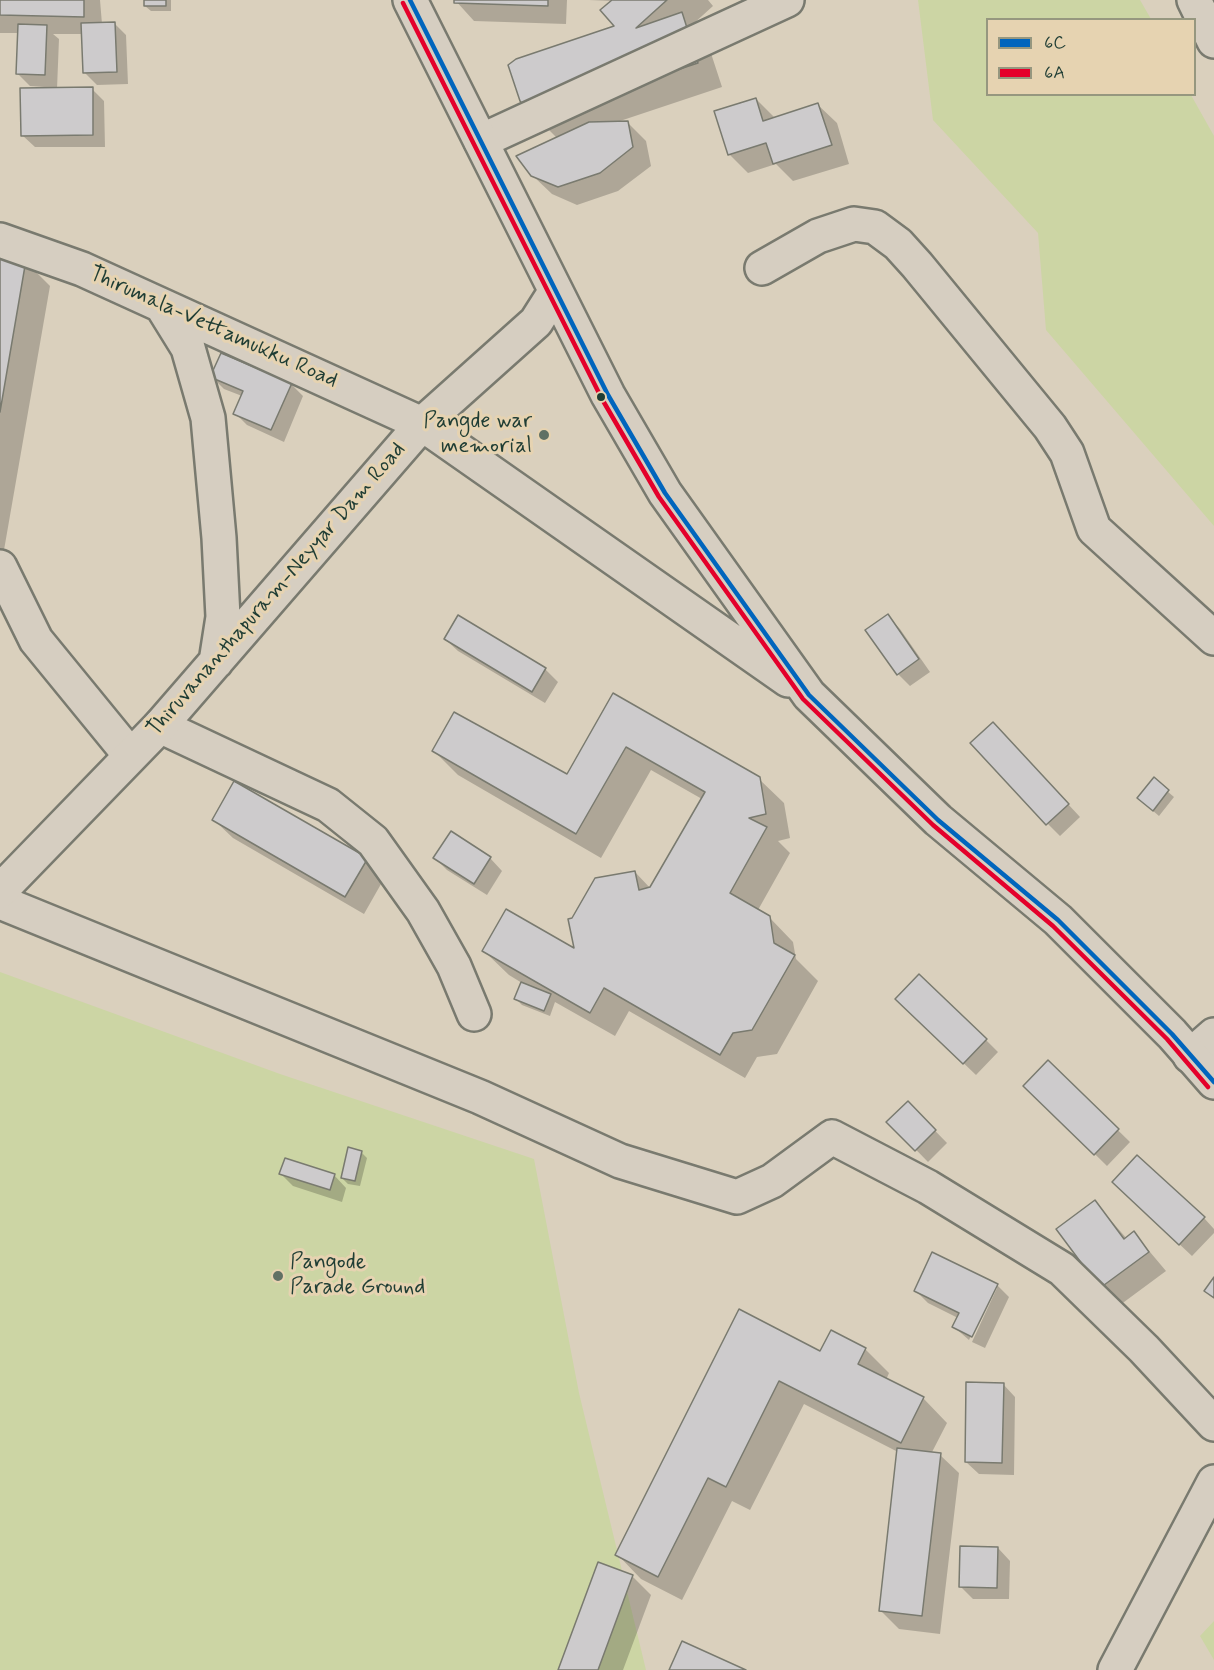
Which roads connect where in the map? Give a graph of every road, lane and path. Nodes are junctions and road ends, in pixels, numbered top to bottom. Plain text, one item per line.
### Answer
1 (410, 0) edge
2 (787, 0) edge
3 (1194, 0) edge
4 (1214, 41) edge
5 (481, 141) junction
6 (0, 240) edge
7 (762, 268) dead end
8 (555, 292) junction
9 (162, 306) junction
10 (422, 424) junction
11 (0, 567) edge
12 (1214, 638) edge
13 (216, 662) junction
14 (809, 695) junction
15 (160, 726) junction
16 (130, 755) junction
17 (2, 888) edge
18 (474, 1014) dead end
19 (1202, 1046) edge
20 (1214, 1082) edge
21 (1214, 1424) edge
22 (1214, 1482) edge
23 (1115, 1670) edge

1 - 5 main road
2 - 5 main road
3 - 4 main road
5 - 8 main road
6 - 9 main road, Thirumala-Vettamukku Road
7 - 12 main road
8 - 10 main road, Thiruvananthapuram-Neyyar Dam Road
8 - 14 main road
9 - 10 main road, Thirumala-Vettamukku Road
9 - 13 main road
10 - 13 main road, Thiruvananthapuram-Neyyar Dam Road
10 - 14 main road, Thirumala-Vettamukku Road
11 - 16 main road
13 - 15 main road, Thiruvananthapuram-Neyyar Dam Road
14 - 19 main road
15 - 16 main road, Thiruvananthapuram-Neyyar Dam Road
15 - 18 main road
16 - 17 main road, Thiruvananthapuram-Neyyar Dam Road
17 - 21 main road
19 - 20 main road
22 - 23 main road

